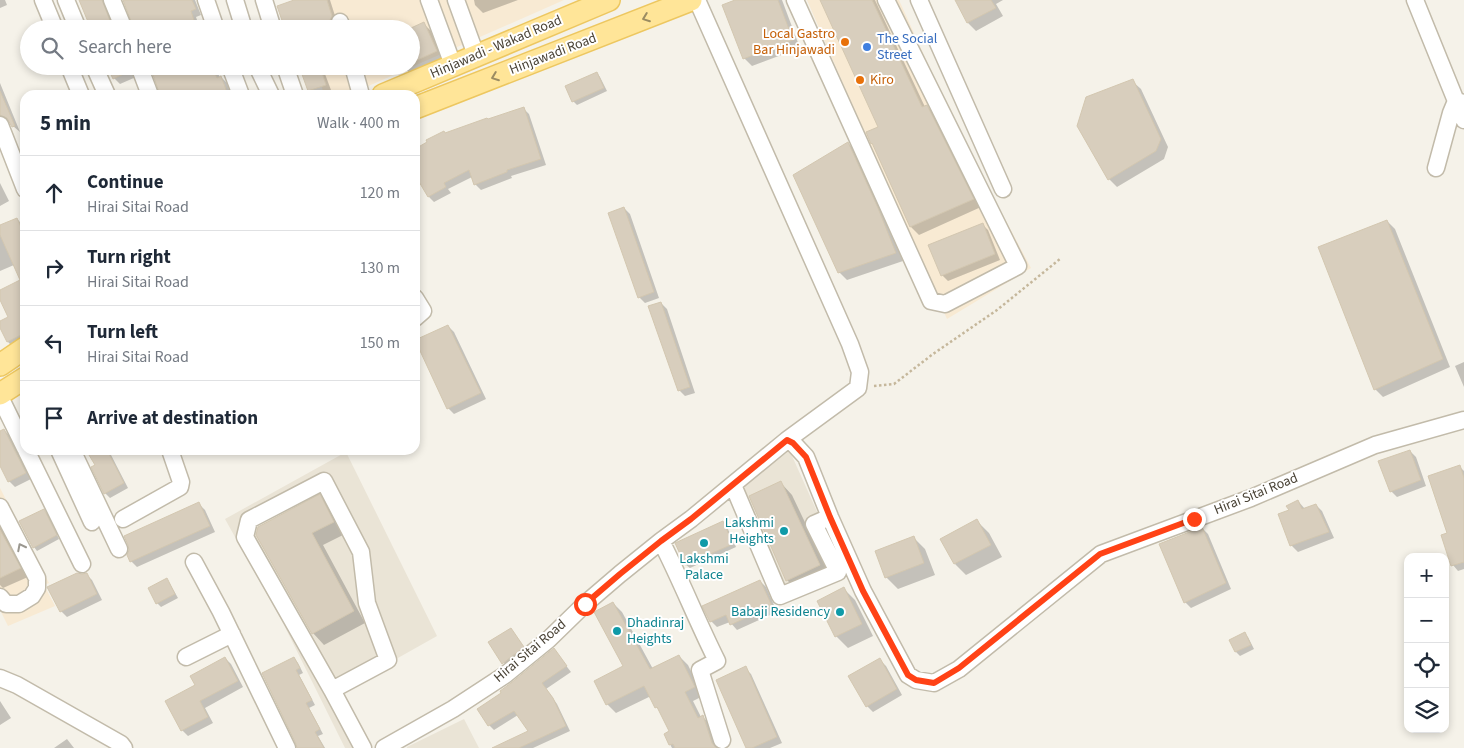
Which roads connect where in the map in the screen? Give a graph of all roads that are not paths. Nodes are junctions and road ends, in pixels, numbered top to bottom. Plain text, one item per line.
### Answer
1 (43, 0) edge
2 (66, 0) edge
3 (112, 0) edge
4 (121, 0) edge
5 (206, 0) edge
6 (234, 0) edge
7 (264, 0) edge
8 (429, 0) edge
9 (456, 0) edge
10 (609, 0) edge
11 (692, 0) edge
12 (697, 0) edge
13 (795, 0) edge
14 (886, 0) edge
15 (919, 0) edge
16 (1415, 0) edge
17 (577, 6) edge
18 (51, 20) edge
19 (74, 20) edge
20 (120, 20) edge
21 (128, 20) edge
22 (213, 20) edge
23 (241, 20) edge
24 (270, 20) edge
25 (476, 56) junction
26 (453, 65) junction
27 (73, 75) edge
28 (98, 75) edge
29 (142, 75) edge
30 (147, 75) edge
31 (233, 75) edge
32 (261, 75) edge
33 (288, 75) edge
34 (355, 75) edge
35 (79, 90) edge
36 (105, 90) edge
37 (148, 90) edge
38 (153, 90) edge
39 (239, 90) edge
40 (269, 90) edge
41 (293, 90) edge
42 (360, 90) edge
43 (395, 90) edge
44 (1460, 102) edge
45 (420, 106) edge
46 (1464, 120) edge
47 (0, 125) edge
48 (1436, 168) dead end
49 (20, 176) edge
50 (1003, 189) dead end
51 (20, 351) edge
52 (0, 365) edge
53 (20, 383) edge
54 (0, 395) edge
55 (1464, 420) edge
56 (20, 437) edge
57 (787, 440) junction
58 (29, 455) edge
59 (61, 455) edge
60 (74, 455) edge
61 (172, 455) edge
62 (733, 485) junction
63 (0, 507) edge
64 (830, 517) junction
65 (123, 519) dead end
66 (92, 522) dead end
67 (661, 541) junction
68 (119, 549) dead end
69 (194, 562) dead end
70 (82, 564) dead end
71 (0, 597) edge
72 (232, 634) junction
73 (186, 657) dead end
74 (0, 678) edge
75 (332, 690) junction
76 (722, 740) dead end
77 (124, 748) edge
78 (287, 748) edge
79 (363, 748) edge
80 (384, 748) edge

1 - 18 street
2 - 19 street
3 - 20 street
4 - 21 street
5 - 22 street
6 - 23 street
7 - 24 street
8 - 26 street
9 - 25 street
10 - 17 main road, Hinjawadi - Wakad Road
11 -> 45 main road, Hinjawadi Road
12 - 57 street
13 - 14 street
15 - 50 street
16 - 44 street
17 - 25 main road, Hinjawadi - Wakad Road
25 - 26 main road, Hinjawadi - Wakad Road
26 - 43 main road, Hinjawadi - Wakad Road
27 - 35 street
28 - 36 street
29 - 37 street
30 - 38 street
31 - 39 street
32 - 40 street
33 - 41 street
34 - 42 street
44 - 46 street
44 - 48 street
47 - 49 street
51 - 52 main road
53 - 54 main road
54 - 56 street
55 - 64 street, Hirai Sitai Road
57 - 62 street, Hirai Sitai Road
57 - 64 street, Hirai Sitai Road
58 - 70 street
59 - 66 street
60 - 68 street
61 - 65 street
62 - 64 street
62 - 67 street, Hirai Sitai Road
71 -> 63 street
67 - 76 street
67 - 80 street, Hirai Sitai Road
69 - 72 street
72 - 73 street
72 - 78 street
74 - 77 street
75 - 75 street
75 - 79 street

